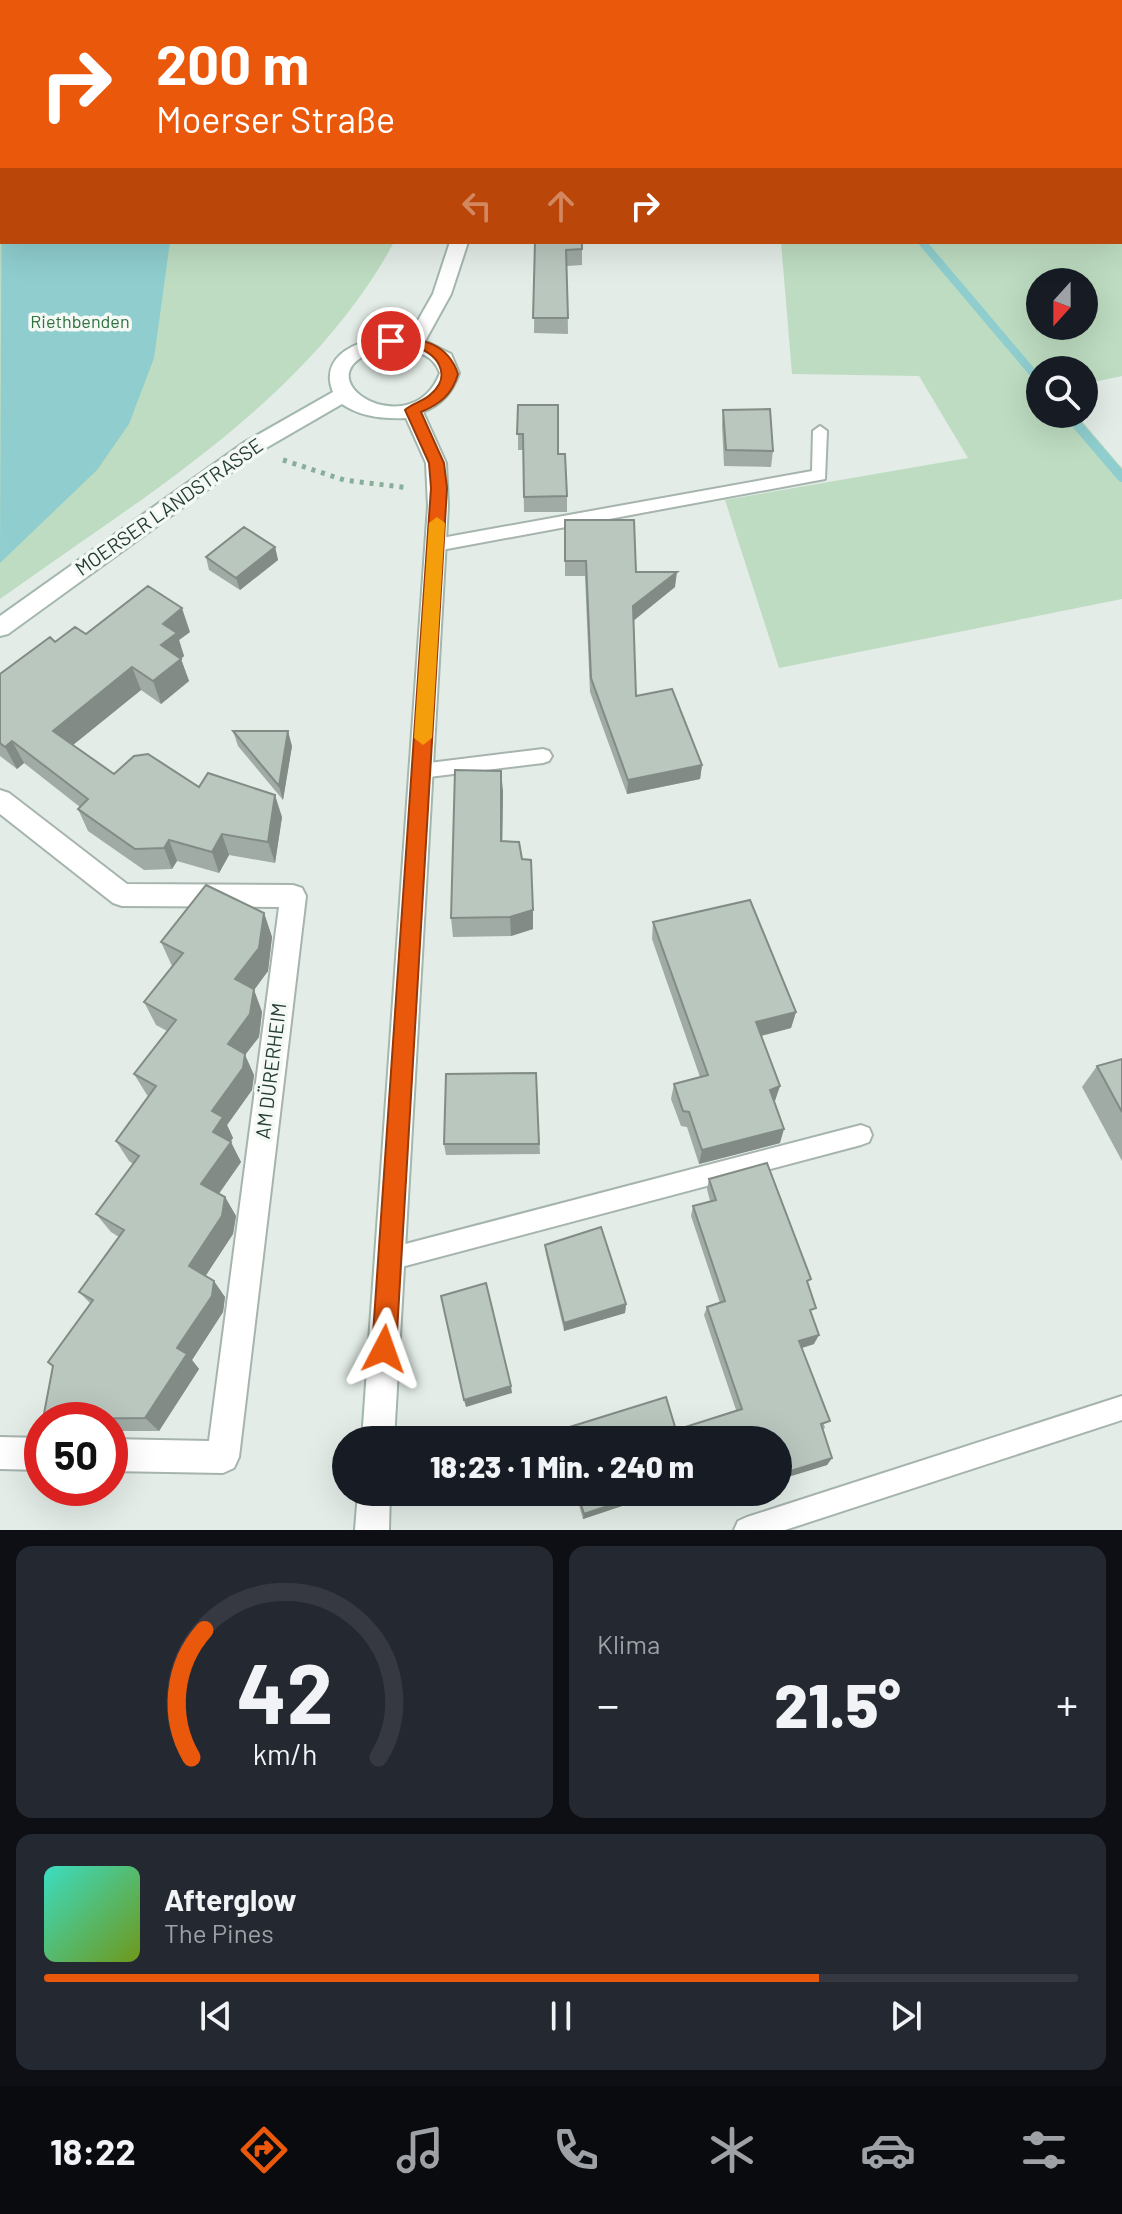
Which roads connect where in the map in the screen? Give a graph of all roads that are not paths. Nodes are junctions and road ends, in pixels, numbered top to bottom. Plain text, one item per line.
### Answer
1 (459, 244) edge
2 (415, 342) junction
3 (344, 394) junction
4 (412, 410) junction
5 (820, 431) dead end
6 (436, 545) junction
7 (0, 628) edge
8 (543, 756) dead end
9 (421, 771) junction
10 (0, 800) edge
11 (861, 1135) dead end
12 (390, 1259) junction
13 (1122, 1408) edge
14 (379, 1426) edge
15 (0, 1453) edge
16 (24, 1454) edge
17 (128, 1455) edge
18 (373, 1506) edge
19 (372, 1530) edge
20 (747, 1530) edge

1 - 2 main road
2 - 3 main road
2 - 4 main road
3 - 4 main road
3 - 7 main road, MOERSER LANDSTRASSE
4 - 6 main road
5 - 6 lane
6 - 9 main road
8 - 9 lane
9 - 12 main road
10 - 17 main road, AM DÜRERHEIM
11 - 12 lane
12 - 14 main road
13 - 20 lane
15 - 16 main road
18 - 19 main road

